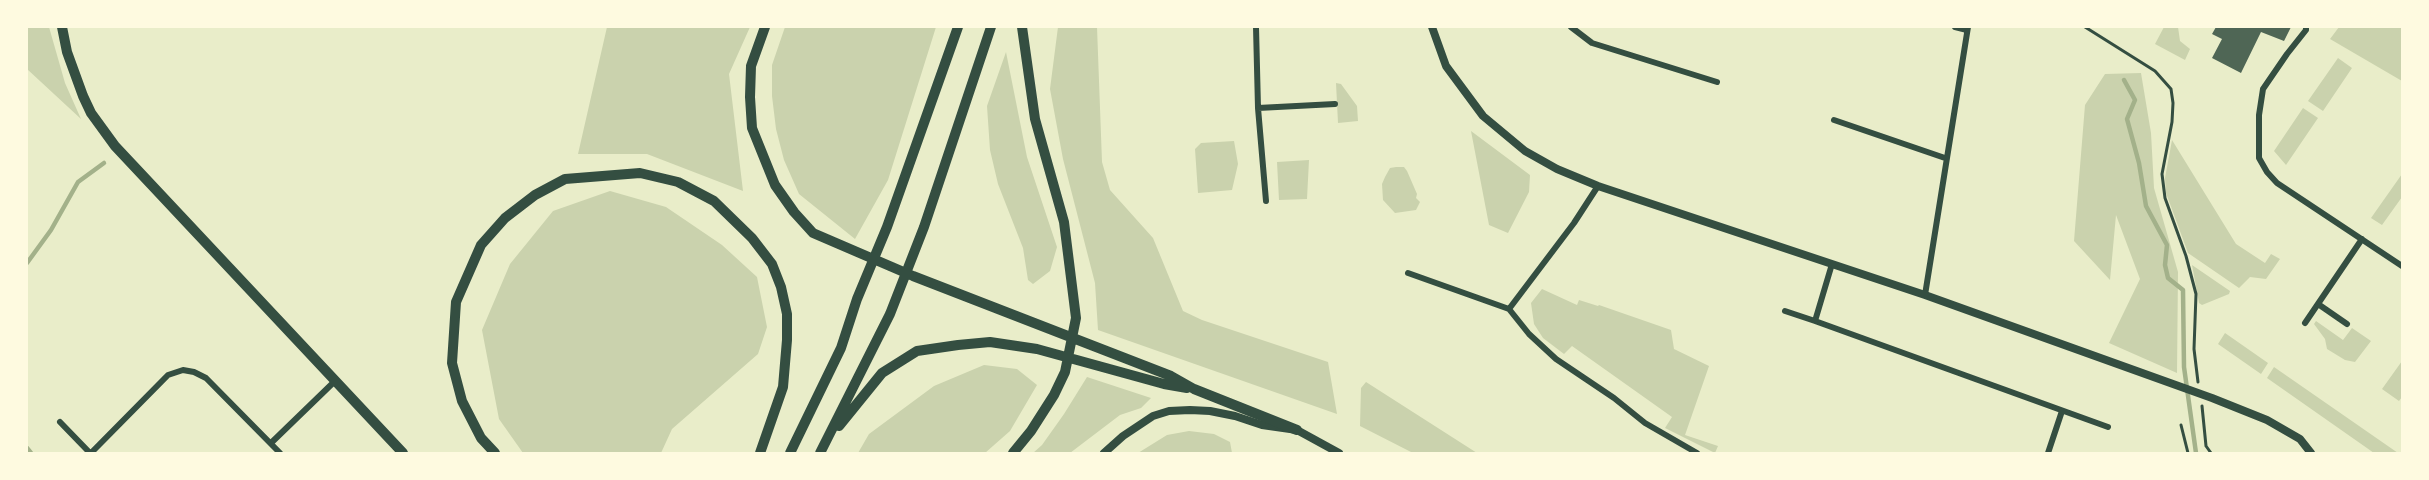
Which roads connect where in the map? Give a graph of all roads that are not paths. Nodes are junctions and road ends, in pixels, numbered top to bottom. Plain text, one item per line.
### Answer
1 (62, 27) edge
2 (765, 27) edge
3 (958, 27) edge
4 (991, 27) edge
5 (1022, 27) edge
6 (1256, 27) edge
7 (1432, 27) edge
8 (1571, 27) edge
9 (1955, 27) edge
10 (2307, 28) edge
11 (1967, 29) edge
12 (1718, 82) dead end
13 (1335, 104) dead end
14 (1258, 108) junction
15 (1834, 120) dead end
16 (1945, 158) junction
17 (1598, 186) junction
18 (1266, 201) dead end
19 (2362, 239) junction
20 (1832, 264) junction
21 (2402, 266) edge
22 (1408, 273) dead end
23 (1925, 295) junction
24 (2318, 304) junction
25 (1509, 309) junction
26 (1785, 311) dead end
27 (1815, 321) junction
28 (2305, 323) dead end
29 (2347, 324) dead end
30 (335, 381) junction
31 (1194, 389) junction
32 (2062, 411) junction
33 (60, 422) dead end
34 (2108, 427) dead end
35 (1297, 430) junction
36 (827, 440) junction
37 (271, 443) junction
38 (91, 453) edge
39 (280, 453) edge
40 (403, 453) edge
41 (495, 453) edge
42 (760, 453) edge
43 (790, 453) edge
44 (820, 453) edge
45 (1013, 453) edge
46 (1104, 453) edge
47 (1339, 453) edge
48 (1697, 453) edge
49 (2048, 453) edge
50 (2311, 453) edge

1 - 30 main road
2 - 31 main road
3 - 43 main road
4 - 36 main road
5 - 45 main road
6 - 14 street
7 - 17 street
8 - 12 street
9 - 11 street
10 - 19 street
11 - 16 street
13 - 14 street
14 - 18 street
15 - 16 street
16 - 23 street
17 - 20 street
17 - 25 street
19 - 21 street
19 - 24 street
20 - 23 street
20 - 27 street
22 - 25 street
23 - 50 street
24 - 28 street
24 - 29 street
25 - 48 street
26 - 27 street
27 - 32 street
30 - 37 street
30 - 40 main road
31 - 35 main road
31 - 36 main road
32 - 34 street
32 - 49 street
33 - 38 street
35 - 46 street
35 - 47 street
36 - 44 main road
37 - 38 street
37 - 39 street
41 - 42 main road

